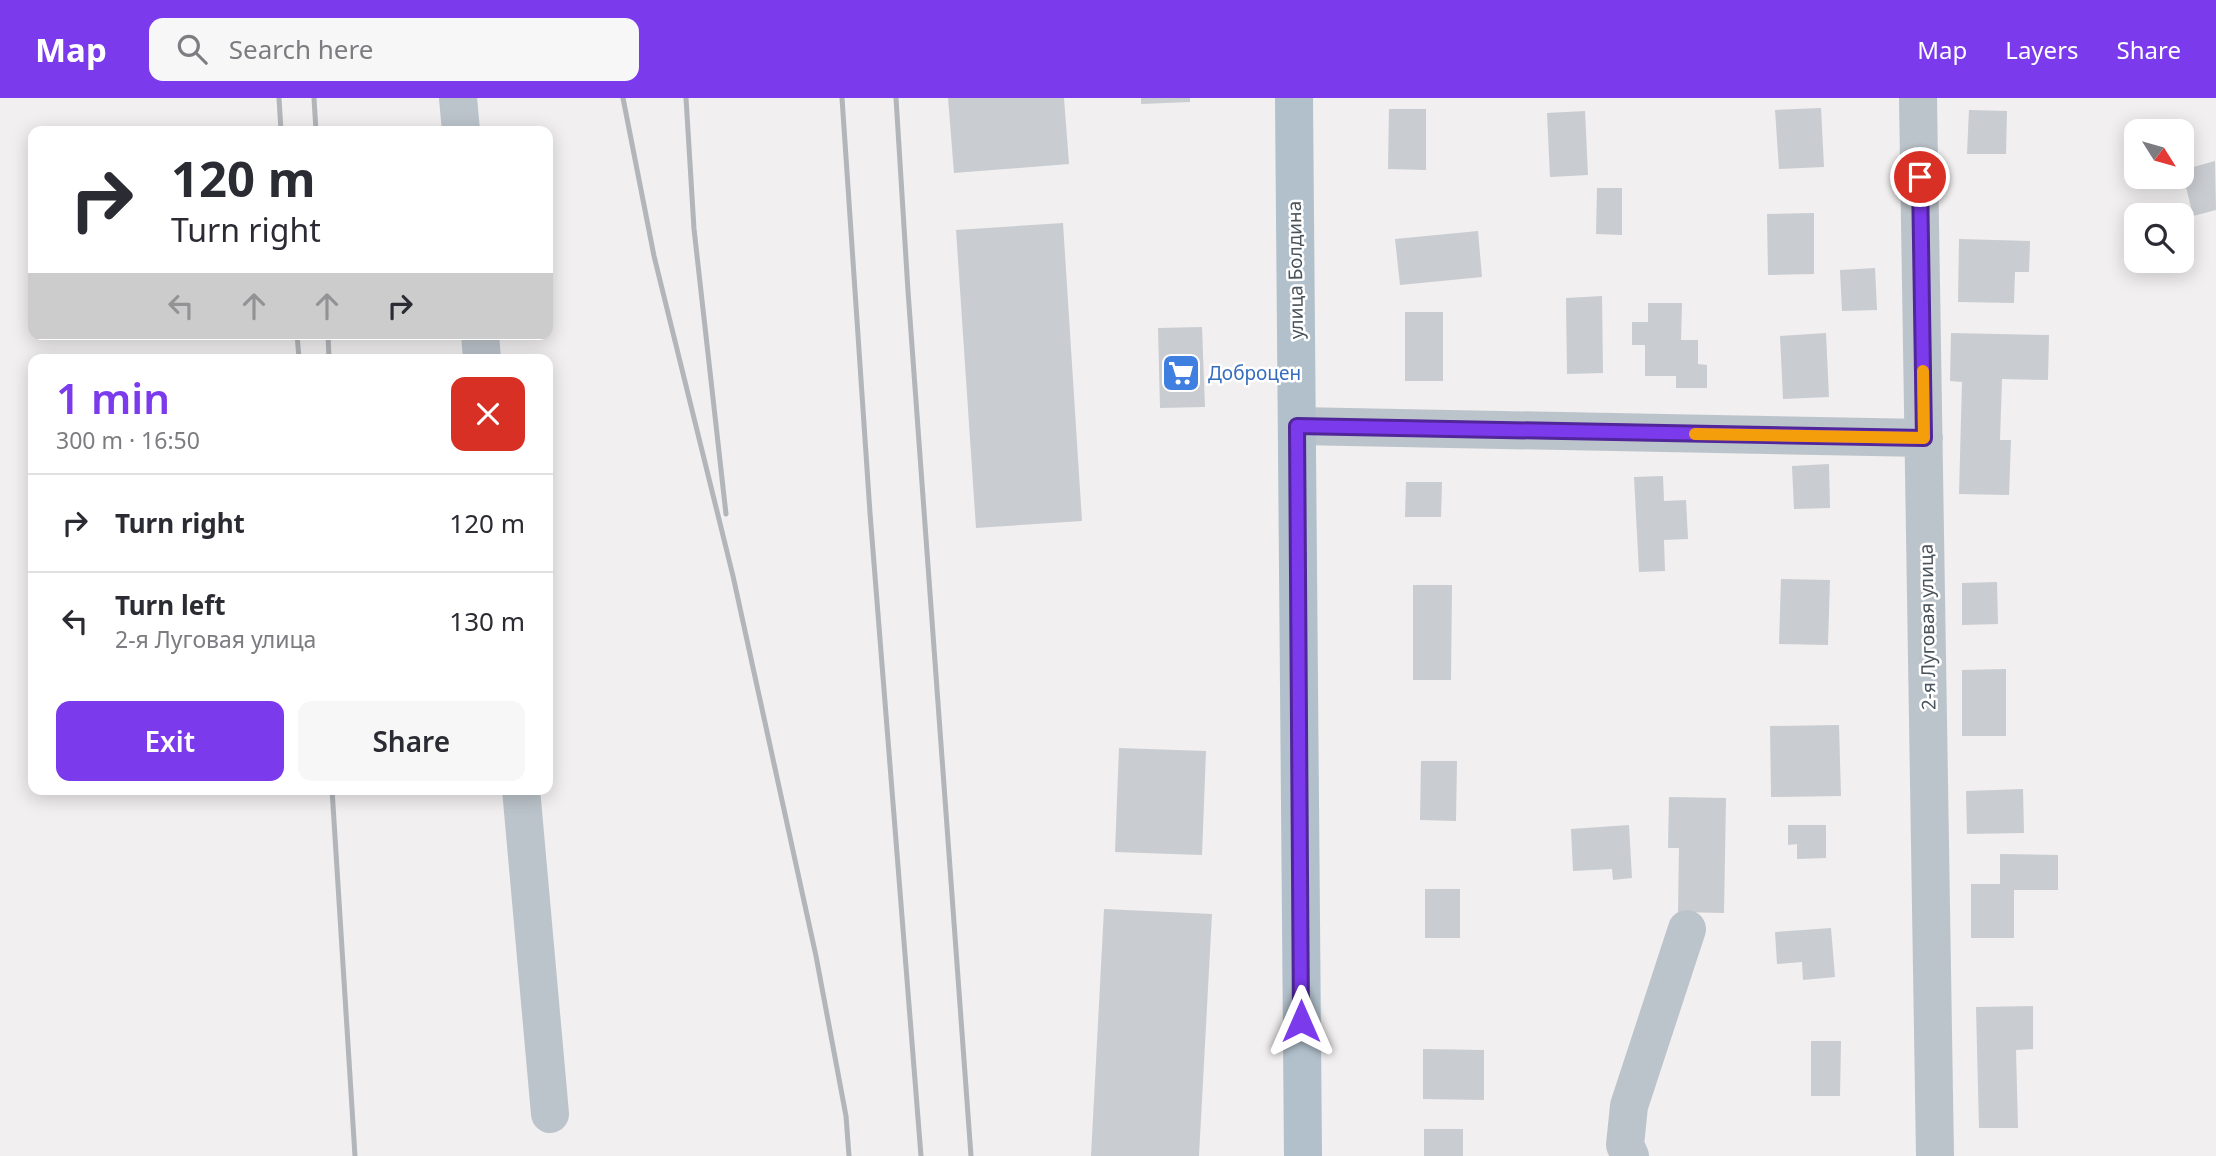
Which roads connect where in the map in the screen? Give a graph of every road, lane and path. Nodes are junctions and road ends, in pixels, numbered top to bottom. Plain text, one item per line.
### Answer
1 (458, 98) edge
2 (1294, 98) edge
3 (1309, 98) edge
4 (1918, 98) edge
5 (461, 126) edge
6 (1297, 426) junction
7 (1924, 438) junction
8 (522, 795) edge
9 (1687, 929) dead end
10 (550, 1114) dead end
11 (1303, 1156) edge
12 (1630, 1156) edge
13 (1935, 1156) edge

1 - 5 street
2 - 3 street
2 - 6 main road, улица Болдина
4 - 7 street, 2-я Луговая улица
6 - 7 street
6 - 11 main road, улица Болдина
7 - 13 street, 2-я Луговая улица
8 - 10 street
9 - 12 street

